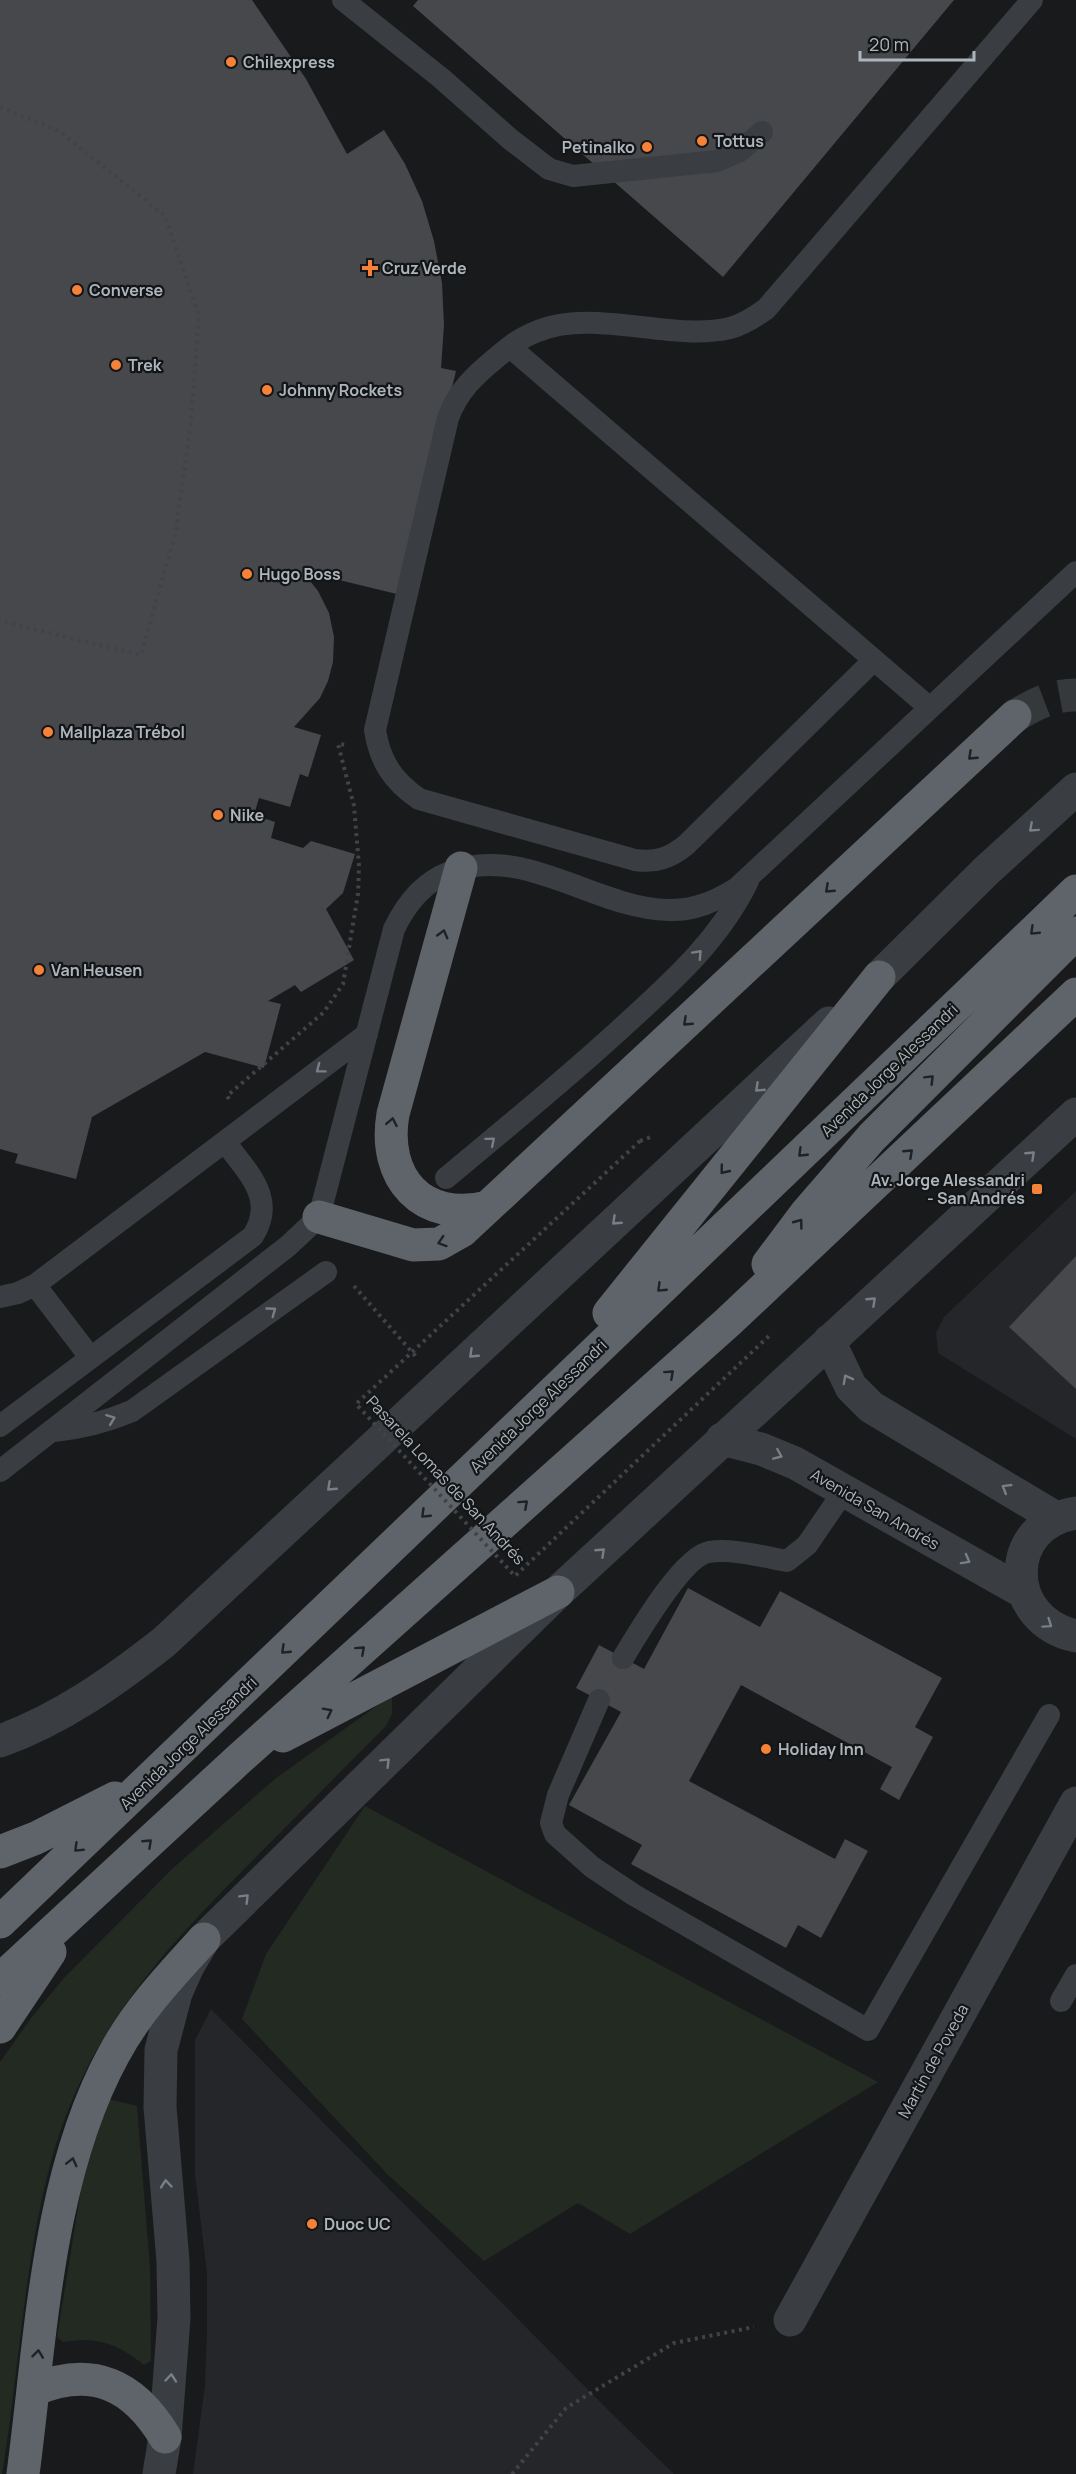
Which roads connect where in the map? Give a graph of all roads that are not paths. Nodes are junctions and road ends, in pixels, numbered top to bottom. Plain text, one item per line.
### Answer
1 (343, 0) edge
2 (1032, 0) edge
3 (762, 132) dead end
4 (510, 346) junction
5 (1076, 572) edge
6 (874, 660) junction
7 (930, 708) junction
8 (1015, 716) tunnel mouth
9 (1076, 789) edge
10 (461, 868) junction
11 (751, 875) junction
12 (1076, 891) edge
13 (1076, 933) edge
14 (879, 977) junction
15 (1071, 1001) edge
16 (367, 1034) junction
17 (1076, 1114) edge
18 (225, 1142) junction
19 (446, 1178) dead end
20 (488, 1207) junction
21 (319, 1217) junction
22 (326, 1272) dead end
23 (35, 1285) junction
24 (0, 1297) edge
25 (728, 1322) junction
26 (829, 1341) junction
27 (90, 1357) junction
28 (528, 1416) junction
29 (0, 1426) edge
30 (54, 1431) junction
31 (722, 1440) junction
32 (0, 1471) edge
33 (844, 1491) junction
34 (1066, 1516) edge
35 (558, 1592) junction
36 (1023, 1592) junction
37 (1076, 1636) edge
38 (623, 1658) dead end
39 (599, 1700) dead end
40 (1049, 1715) dead end
41 (0, 1741) edge
42 (238, 1759) junction
43 (151, 1779) junction
44 (1076, 1803) edge
45 (0, 1852) edge
46 (89, 1897) junction
47 (0, 1922) edge
48 (204, 1940) junction
49 (1076, 1975) edge
50 (0, 1980) edge
51 (1061, 2001) dead end
52 (0, 2027) edge
53 (790, 2320) road end
54 (34, 2390) junction
55 (165, 2436) junction
56 (23, 2474) edge
57 (159, 2474) edge

1 - 3 lane
2 - 4 lane
4 - 6 lane
4 - 6 lane
5 - 7 lane
6 - 7 lane
7 - 11 lane
8 -> 20 highway
9 -> 14 street
10 - 11 lane
10 - 16 lane
20 -> 10 highway
19 -> 11 lane
12 -> 28 highway, Avenida Jorge Alessandri
25 -> 13 highway
14 -> 28 highway
14 -> 41 street
25 -> 15 highway
16 -> 18 lane
16 - 21 lane
26 -> 17 street
18 - 23 lane
18 - 27 lane
20 -> 21 highway
21 - 30 lane
30 -> 22 lane
23 - 24 lane
23 - 27 lane
42 -> 25 highway
26 - 31 street
34 -> 26 street
27 - 29 lane
28 -> 43 highway, Avenida Jorge Alessandri
30 - 32 lane
31 -> 33 street, Avenida San Andrés
35 -> 31 street
33 -> 36 street, Avenida San Andrés
33 - 38 lane
34 - 36 street
42 -> 35 highway
48 -> 35 street
36 -> 37 street
39 - 40 lane
46 -> 42 highway
43 - 45 highway
43 -> 47 highway, Avenida Jorge Alessandri
44 - 53 street, Martín de Poveda
46 - 50 highway
46 - 52 highway
54 -> 48 highway
55 -> 48 street
49 - 51 lane
54 - 55 highway
54 - 56 highway
55 - 57 street

